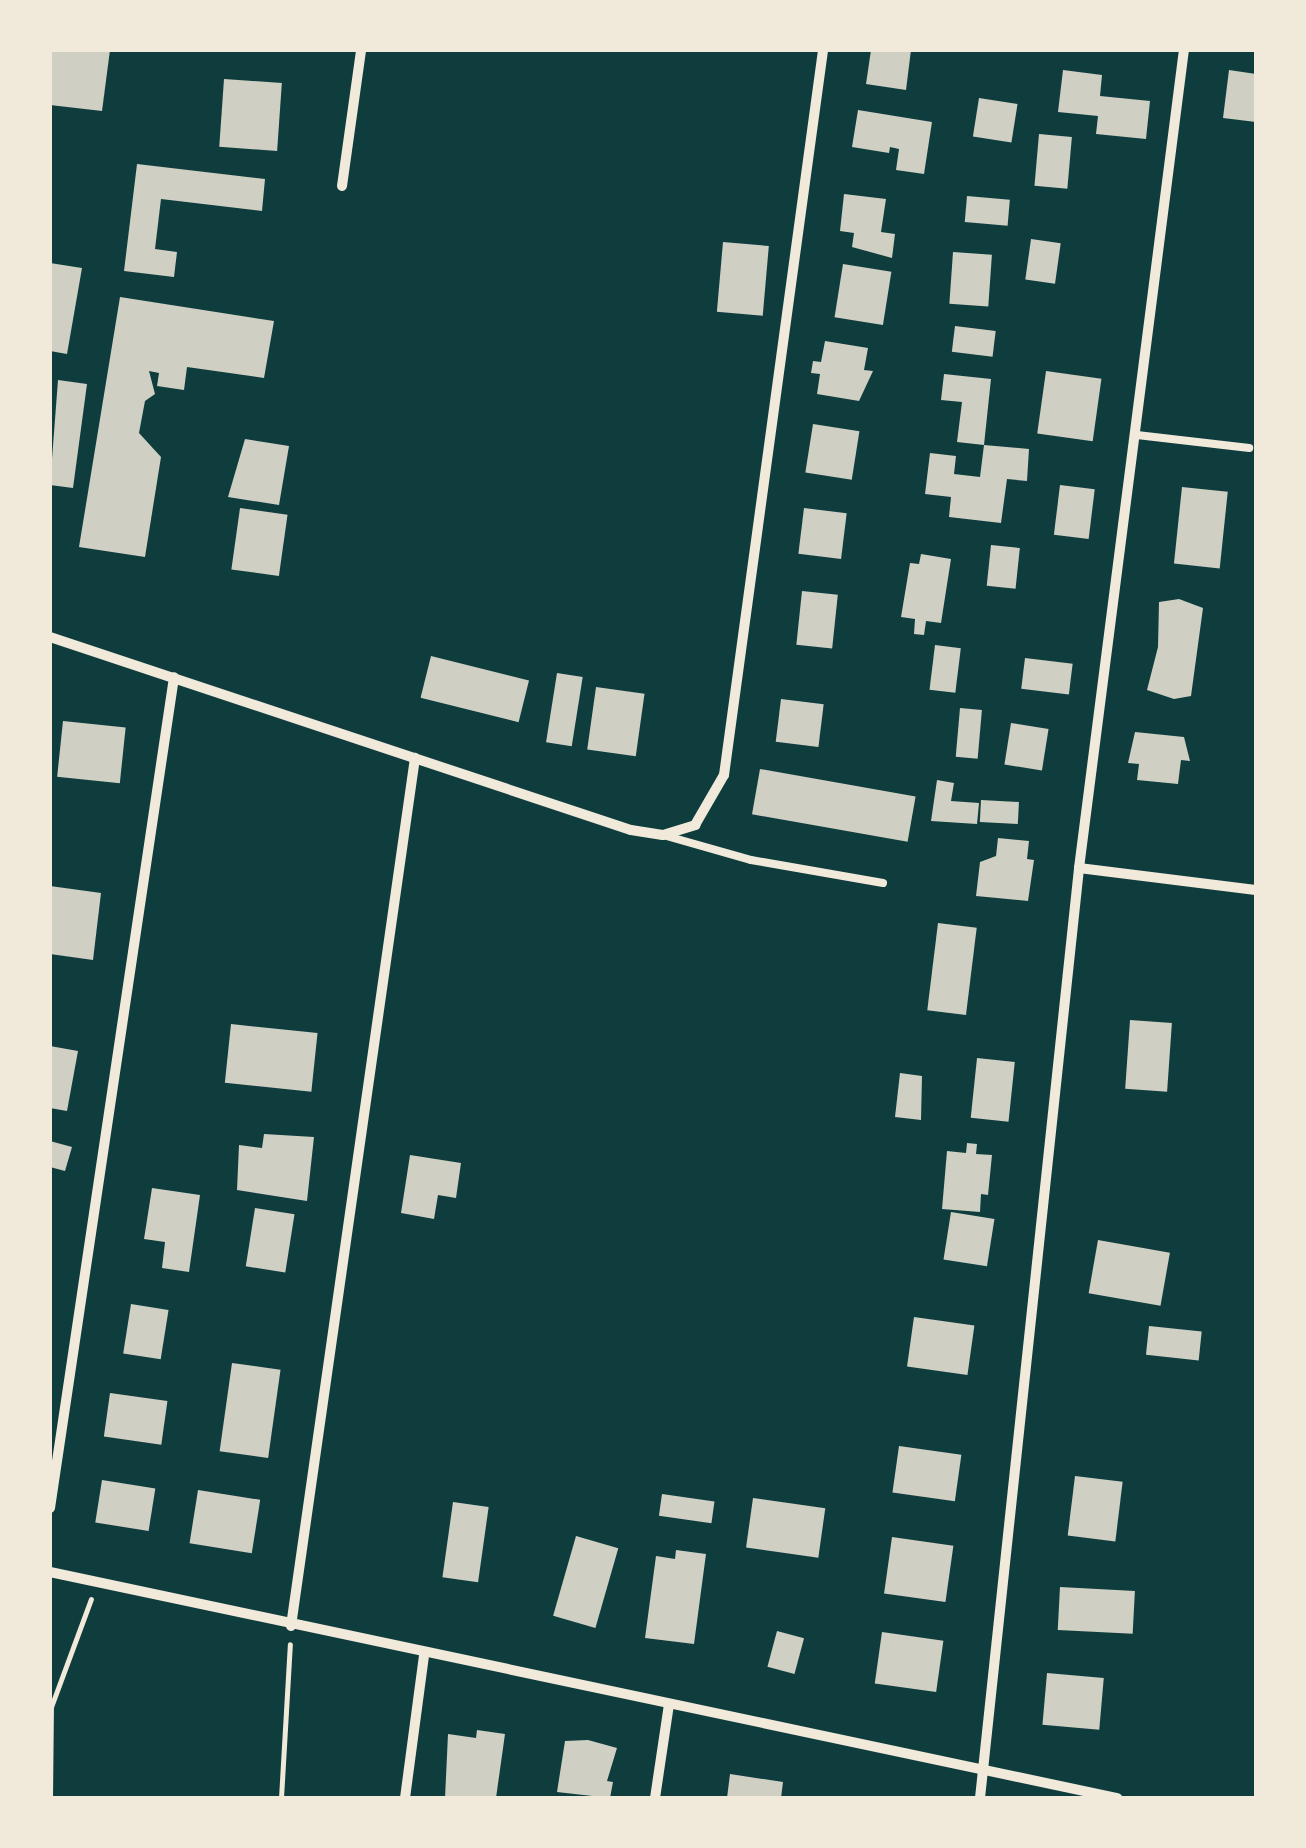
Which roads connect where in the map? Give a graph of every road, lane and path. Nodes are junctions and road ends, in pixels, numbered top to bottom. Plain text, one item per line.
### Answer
1 (360, 50) edge
2 (823, 50) edge
3 (1184, 50) edge
4 (342, 186) dead end
5 (1136, 435) junction
6 (1248, 448) dead end
7 (50, 637) edge
8 (174, 677) junction
9 (415, 758) junction
10 (663, 835) junction
11 (1079, 868) junction
12 (883, 883) dead end
13 (1256, 890) edge
14 (50, 1508) edge
15 (50, 1572) edge
16 (97, 1582) junction
17 (291, 1626) junction
18 (424, 1656) junction
19 (669, 1704) junction
20 (50, 1708) edge
21 (984, 1770) junction
22 (50, 1798) edge
23 (281, 1798) edge
24 (405, 1798) edge
25 (655, 1798) edge
26 (980, 1798) edge
27 (1116, 1798) edge

1 - 4 street
2 - 10 street
3 - 5 street
5 - 6 lane
5 - 11 street
7 - 8 street
8 - 9 street
8 - 14 street
9 - 10 street
9 - 17 street
10 - 12 lane
11 - 13 street
11 - 21 street
15 - 16 street
16 - 17 street
16 - 20 path
17 - 18 street
17 - 23 path
18 - 19 street
18 - 24 street
19 - 21 street
19 - 25 street
20 - 22 path
21 - 26 street
21 - 27 street

